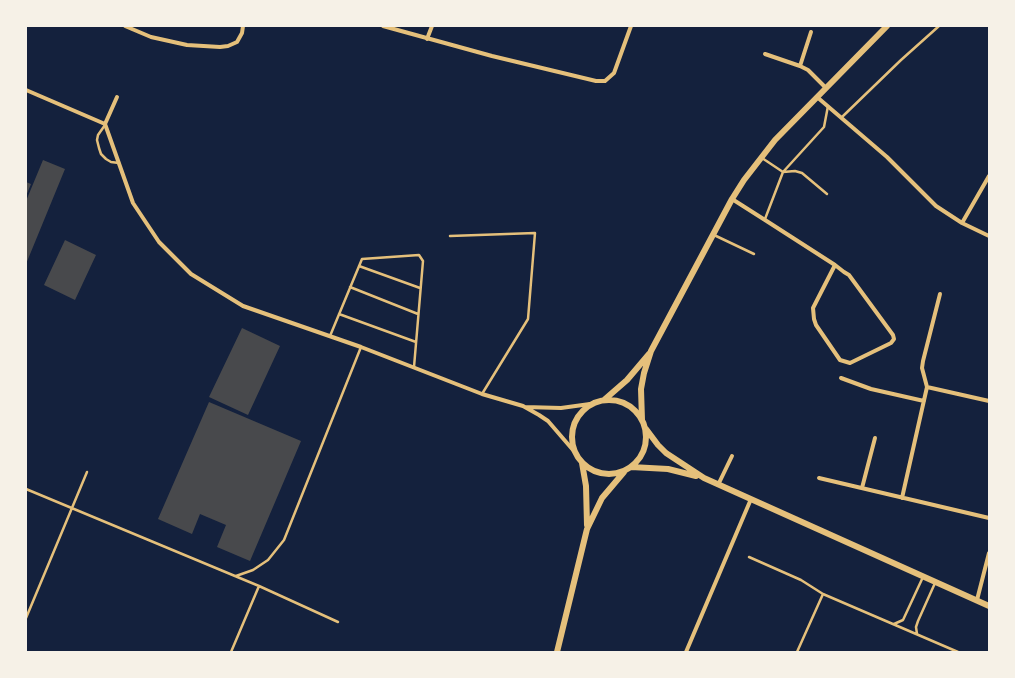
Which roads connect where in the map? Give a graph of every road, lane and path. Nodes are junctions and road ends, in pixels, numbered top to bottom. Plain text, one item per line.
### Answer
1 (125, 26) edge
2 (243, 26) edge
3 (383, 26) edge
4 (432, 26) edge
5 (631, 26) edge
6 (888, 26) edge
7 (939, 26) edge
8 (811, 32) dead end
9 (427, 39) junction
10 (765, 54) dead end
11 (800, 66) junction
12 (826, 88) junction
13 (26, 90) edge
14 (117, 97) dead end
15 (818, 97) junction
16 (828, 106) junction
17 (842, 117) junction
18 (105, 124) junction
19 (761, 158) junction
20 (118, 163) junction
21 (783, 172) junction
22 (989, 176) edge
23 (827, 194) dead end
24 (732, 199) junction
25 (765, 220) junction
26 (962, 223) junction
27 (713, 234) junction
28 (450, 236) dead end
29 (989, 236) edge
30 (754, 254) dead end
31 (359, 266) junction
32 (834, 266) junction
33 (350, 287) junction
34 (420, 288) junction
35 (940, 294) dead end
36 (339, 314) junction
37 (418, 314) junction
38 (329, 336) junction
39 (416, 342) junction
40 (361, 347) junction
41 (651, 352) junction
42 (414, 367) junction
43 (841, 378) dead end
44 (927, 387) junction
45 (482, 394) junction
46 (604, 400) junction
47 (924, 401) junction
48 (989, 401) edge
49 (590, 404) junction
50 (523, 406) junction
51 (642, 420) junction
52 (646, 429) junction
53 (875, 438) dead end
54 (573, 450) junction
55 (732, 456) dead end
56 (582, 463) junction
57 (628, 469) junction
58 (87, 472) dead end
59 (704, 478) junction
60 (818, 478) dead end
61 (718, 484) junction
62 (862, 488) junction
63 (26, 489) edge
64 (902, 498) junction
65 (751, 499) junction
66 (71, 508) junction
67 (989, 518) edge
68 (587, 529) junction
69 (989, 553) edge
70 (750, 557) dead end
71 (235, 576) junction
72 (923, 576) junction
73 (936, 582) junction
74 (259, 586) junction
75 (823, 594) junction
76 (977, 600) junction
77 (989, 606) edge
78 (26, 618) edge
79 (338, 622) dead end
80 (894, 624) junction
81 (918, 634) junction
82 (231, 652) edge
83 (557, 652) edge
84 (686, 652) edge
85 (797, 652) edge
86 (958, 652) edge

1 - 2 street
3 - 9 street
4 - 9 street
5 - 9 street
6 - 12 street
7 - 17 lane
8 - 11 street
10 - 11 street
11 - 12 street
12 - 15 street
13 - 18 street
14 - 18 street
15 - 16 street
15 - 19 street
16 - 17 street
16 - 21 lane
17 - 26 street
18 - 20 street
18 - 20 lane
19 - 21 lane
19 - 24 street
20 - 38 street
21 - 23 lane
21 - 25 lane
22 - 26 street
24 - 25 street
24 - 27 street
25 - 32 street
26 - 29 street
27 - 30 lane
27 - 41 street
28 - 45 lane
31 - 33 lane
31 - 34 lane
31 - 34 lane
32 - 32 street
33 - 36 lane
33 - 37 lane
34 - 37 lane
35 - 44 street
36 - 38 lane
36 - 39 lane
37 - 39 lane
38 - 40 street
39 - 42 lane
40 - 42 street
40 - 71 lane
41 - 46 street
41 - 51 street
42 - 45 street
43 - 47 street
44 - 47 street
44 - 48 street
45 - 50 street
46 - 49 street
46 - 51 street
47 - 64 street
49 - 50 street
49 - 54 street
50 - 54 street
51 - 52 street
52 - 57 street
52 - 59 street
53 - 62 street
54 - 56 street
55 - 61 street
56 - 57 street
56 - 68 street
57 - 59 street
57 - 68 street
58 - 66 lane
59 - 61 street
60 - 62 street
61 - 65 street
62 - 64 street
63 - 66 lane
64 - 67 street
65 - 72 street
65 - 84 street
66 - 71 lane
66 - 78 lane
68 - 83 street
69 - 76 street
70 - 75 lane
71 - 74 lane
72 - 73 street
72 - 80 lane
73 - 76 street
73 - 81 lane
74 - 79 lane
74 - 82 lane
75 - 80 lane
75 - 85 lane
76 - 77 street
80 - 81 lane
81 - 86 lane

